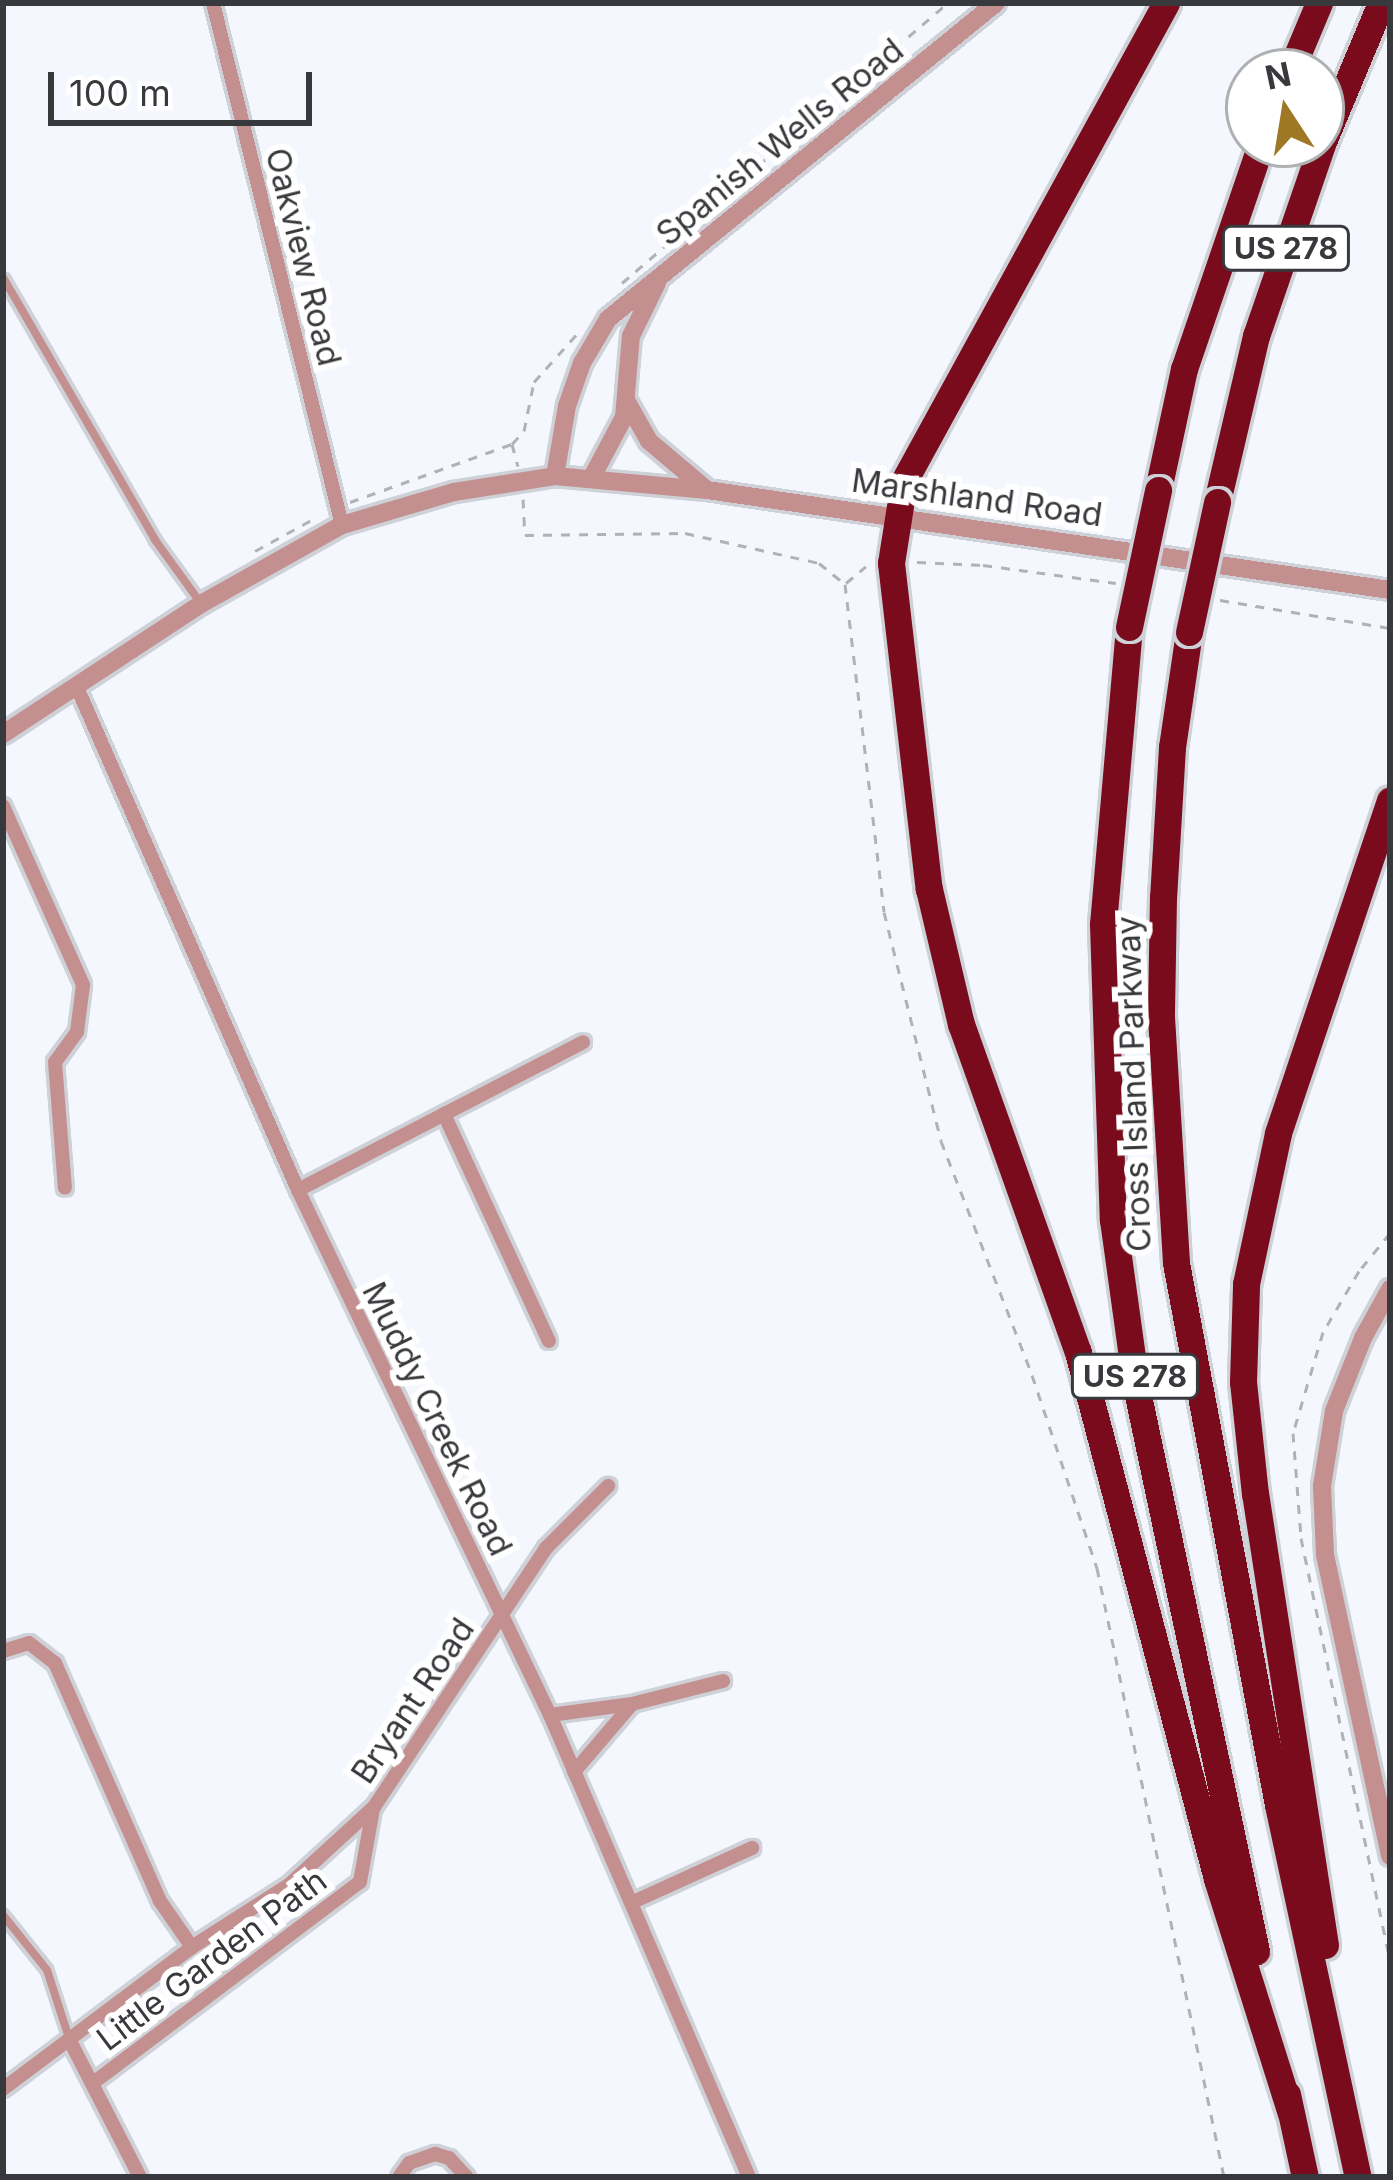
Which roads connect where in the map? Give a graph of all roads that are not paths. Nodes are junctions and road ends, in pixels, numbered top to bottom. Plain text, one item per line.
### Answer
1 (213, 3) edge
2 (997, 3) edge
3 (1166, 3) edge
4 (1319, 3) edge
5 (1381, 3) edge
6 (1299, 48) edge
7 (1254, 168) edge
8 (4, 279) edge
9 (657, 282) junction
10 (626, 400) junction
11 (555, 476) junction
12 (591, 479) junction
13 (707, 490) junction
14 (896, 516) junction
15 (342, 525) junction
16 (1390, 590) edge
17 (201, 604) junction
18 (76, 686) junction
19 (3, 734) edge
20 (1390, 800) edge
21 (3, 806) edge
22 (583, 1042) dead end
23 (444, 1114) junction
24 (65, 1188) dead end
25 (298, 1190) junction
26 (1390, 1289) edge
27 (549, 1341) dead end
28 (608, 1486) dead end
29 (504, 1615) junction
30 (3, 1651) edge
31 (723, 1682) dead end
32 (632, 1704) junction
33 (550, 1714) junction
34 (574, 1772) junction
35 (374, 1807) junction
36 (752, 1848) dead end
37 (1390, 1856) edge
38 (633, 1902) junction
39 (3, 1915) edge
40 (192, 1947) junction
41 (70, 2042) junction
42 (93, 2084) junction
43 (3, 2089) edge
44 (1342, 2098) junction
45 (1290, 2111) junction
46 (140, 2177) edge
47 (399, 2177) edge
48 (466, 2177) edge
49 (749, 2177) edge
50 (1305, 2177) edge
51 (1358, 2177) edge

1 - 15 street, Oakview Road
2 - 9 street, Spanish Wells Road
3 - 14 highway
4 - 6 highway
5 - 44 highway, Cross Island Parkway / US 278, bridge
7 - 45 highway, Cross Island Parkway / US 278, bridge
8 - 17 lane
9 - 10 street, Spanish Wells Road
9 - 11 street, Spanish Wells Road
10 - 12 street, Spanish Wells Road
10 - 13 street
11 - 12 street, Marshland Road
11 - 15 street
12 - 13 street, Marshland Road
13 - 14 street, Marshland Road
14 - 16 street, Marshland Road
14 - 45 highway
15 - 17 street
17 - 18 street
18 - 19 street
18 - 25 street, Muddy Creek Road
20 - 44 highway
21 - 24 street
22 - 23 street
23 - 25 street
23 - 27 street
25 - 29 street, Muddy Creek Road
26 - 37 street
28 - 29 street, Bryant Road
29 - 33 street, Muddy Creek Road
29 - 35 street, Bryant Road
30 - 40 street
31 - 32 street
32 - 33 street
32 - 34 street
33 - 34 street, Muddy Creek Road
34 - 38 street, Muddy Creek Road
35 - 40 street, Bryant Road
35 - 42 street, Little Garden Path
36 - 38 street
38 - 49 street, Muddy Creek Road
39 - 41 lane
40 - 41 street, Bryant Road
41 - 42 street
41 - 43 street, Bryant Road
42 - 46 street
44 - 51 highway, Cross Island Parkway / US 278
45 - 50 highway, Cross Island Parkway / US 278
47 - 48 street

